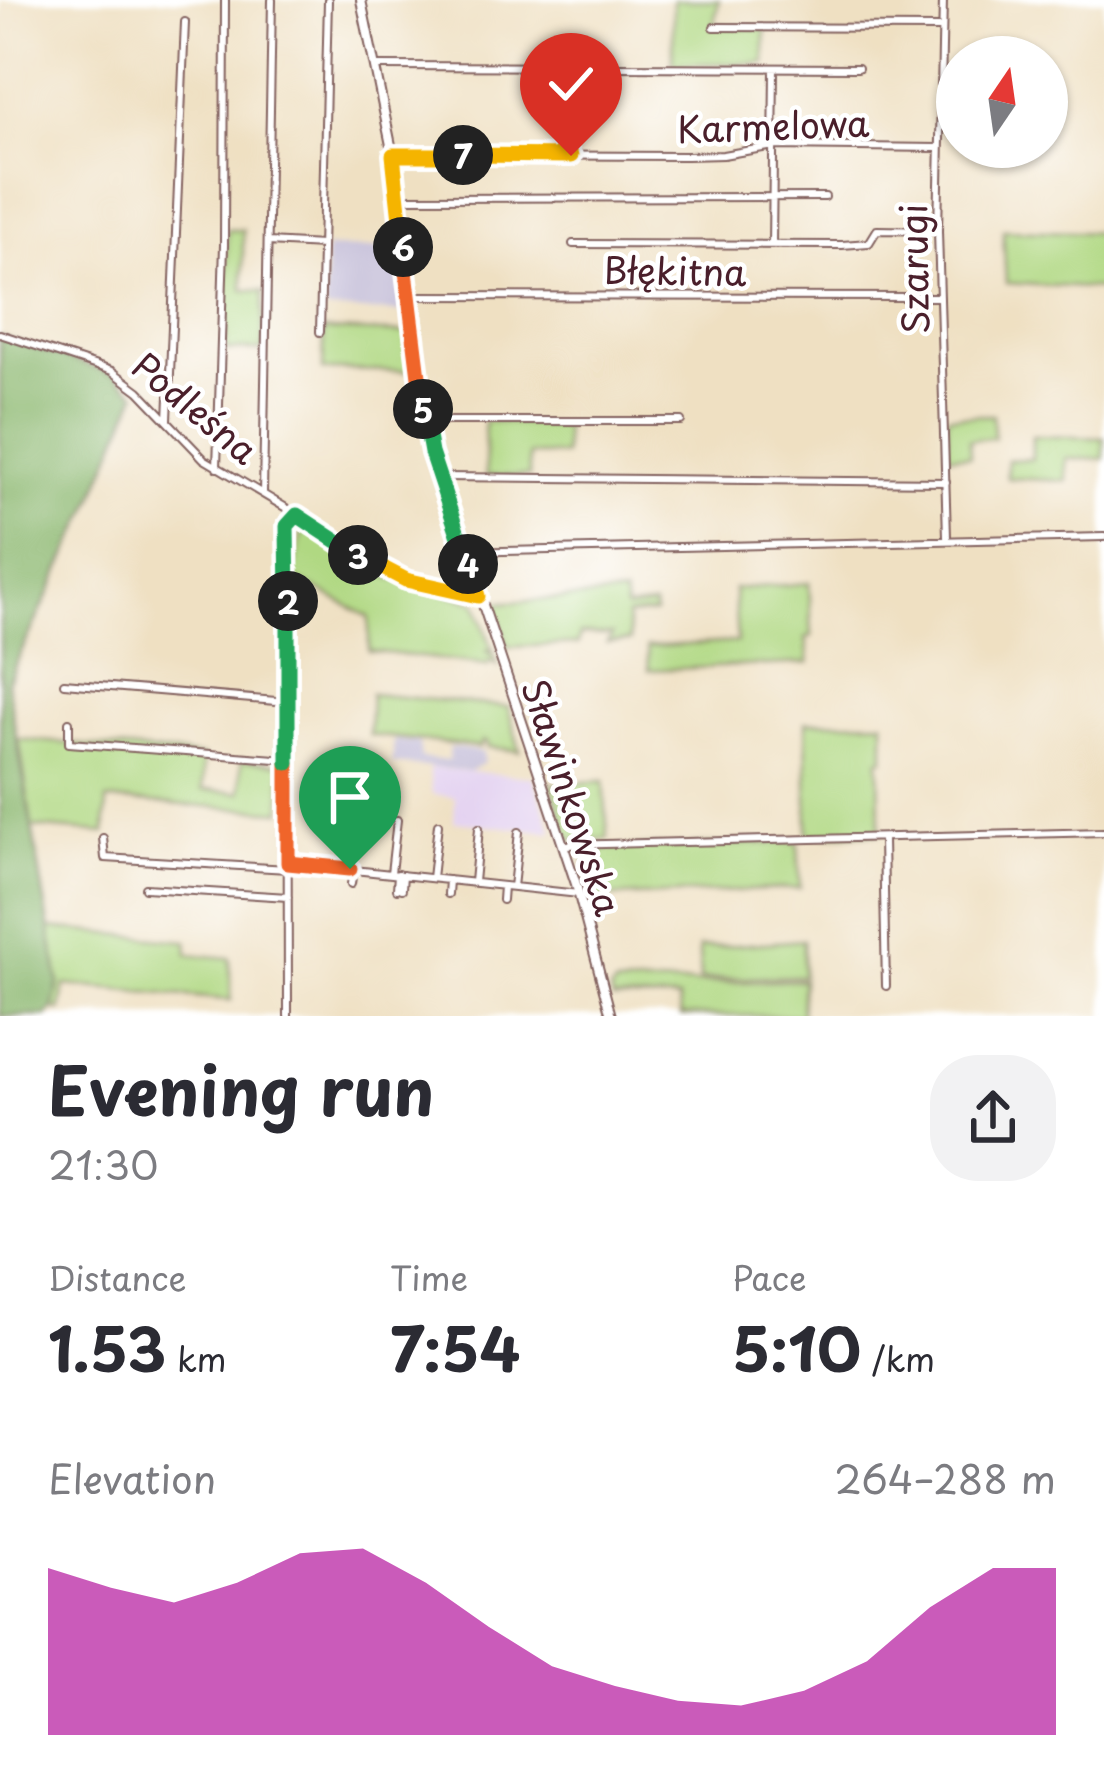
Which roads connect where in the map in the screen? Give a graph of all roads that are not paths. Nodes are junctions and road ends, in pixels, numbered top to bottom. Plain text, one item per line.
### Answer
1 (225, 0) edge
2 (272, 0) edge
3 (328, 0) edge
4 (361, 0) edge
5 (943, 0) edge
6 (185, 22) dead end
7 (714, 27) dead end
8 (942, 28) junction
9 (942, 36) edge
10 (376, 66) junction
11 (774, 68) junction
12 (858, 68) dead end
13 (774, 146) junction
14 (936, 148) edge
15 (393, 155) junction
16 (939, 168) edge
17 (772, 197) junction
18 (825, 197) dead end
19 (398, 198) junction
20 (938, 231) junction
21 (268, 242) junction
22 (573, 244) dead end
23 (322, 245) junction
24 (772, 245) junction
25 (409, 296) junction
26 (940, 297) junction
27 (320, 332) dead end
28 (0, 334) edge
29 (168, 420) junction
30 (424, 421) junction
31 (681, 422) dead end
32 (217, 468) junction
33 (439, 477) junction
34 (946, 482) junction
35 (262, 495) junction
36 (284, 508) junction
37 (297, 515) junction
38 (287, 526) junction
39 (1104, 536) edge
40 (947, 538) junction
41 (464, 552) junction
42 (478, 596) junction
43 (64, 682) dead end
44 (288, 702) junction
45 (69, 722) dead end
46 (288, 760) junction
47 (355, 817) dead end
48 (397, 820) dead end
49 (438, 824) dead end
50 (479, 828) dead end
51 (519, 832) dead end
52 (1104, 832) edge
53 (103, 838) dead end
54 (883, 838) junction
55 (564, 845) junction
56 (288, 866) junction
57 (351, 870) junction
58 (397, 874) junction
59 (432, 878) junction
60 (451, 880) junction
61 (474, 882) junction
62 (351, 884) dead end
63 (501, 885) junction
64 (514, 887) junction
65 (145, 888) dead end
66 (399, 889) dead end
67 (450, 894) dead end
68 (579, 894) junction
69 (288, 897) junction
70 (500, 899) dead end
71 (886, 986) dead end
72 (288, 1016) edge
73 (611, 1016) edge

1 - 32 street
2 - 21 street
3 - 23 street
4 - 10 street, Sławinkowska
5 - 8 street, Szarugi
6 - 29 street
7 - 8 street
8 - 9 street, Szarugi
10 - 11 street
10 - 15 street, Sławinkowska
11 - 12 street
11 - 13 street
13 - 14 street, Karmelowa
13 - 15 street, Karmelowa
13 - 17 street
15 - 19 street, Sławinkowska
16 - 20 street, Szarugi
17 - 18 street
17 - 19 street
17 - 24 street
19 - 25 street, Sławinkowska
20 - 24 street
20 - 26 street, Szarugi
21 - 23 street
21 - 35 street
22 - 24 street
23 - 27 street
25 - 26 street, Błękitna
25 - 30 street, Sławinkowska
26 - 34 street, Szarugi
28 - 29 street, Podleśna
29 - 32 street, Podleśna
30 - 31 street
30 - 33 street, Sławinkowska
32 - 35 street, Podleśna
33 - 34 street
33 - 41 street, Sławinkowska
34 - 40 street, Szarugi
35 - 36 street, Podleśna
36 - 37 street, Podleśna
36 - 38 street
37 - 38 street
37 - 42 street, Podleśna
38 - 44 street
39 - 40 street
40 - 41 street
41 - 42 street, Sławinkowska
42 - 55 street, Sławinkowska
43 - 44 street
44 - 46 street
45 - 46 street
46 - 56 street
47 - 57 street
48 - 58 street
49 - 59 street
50 - 61 street
51 - 64 street
52 - 54 street
53 - 56 street
54 - 55 street
54 - 71 street
55 - 68 street, Sławinkowska
56 - 57 street
56 - 69 street
57 - 58 street
57 - 62 street
58 - 59 street
58 - 66 street
59 - 60 street
60 - 61 street
60 - 67 street
61 - 63 street
63 - 64 street
63 - 70 street
64 - 68 street
65 - 69 street
68 - 73 street, Sławinkowska
69 - 72 street

